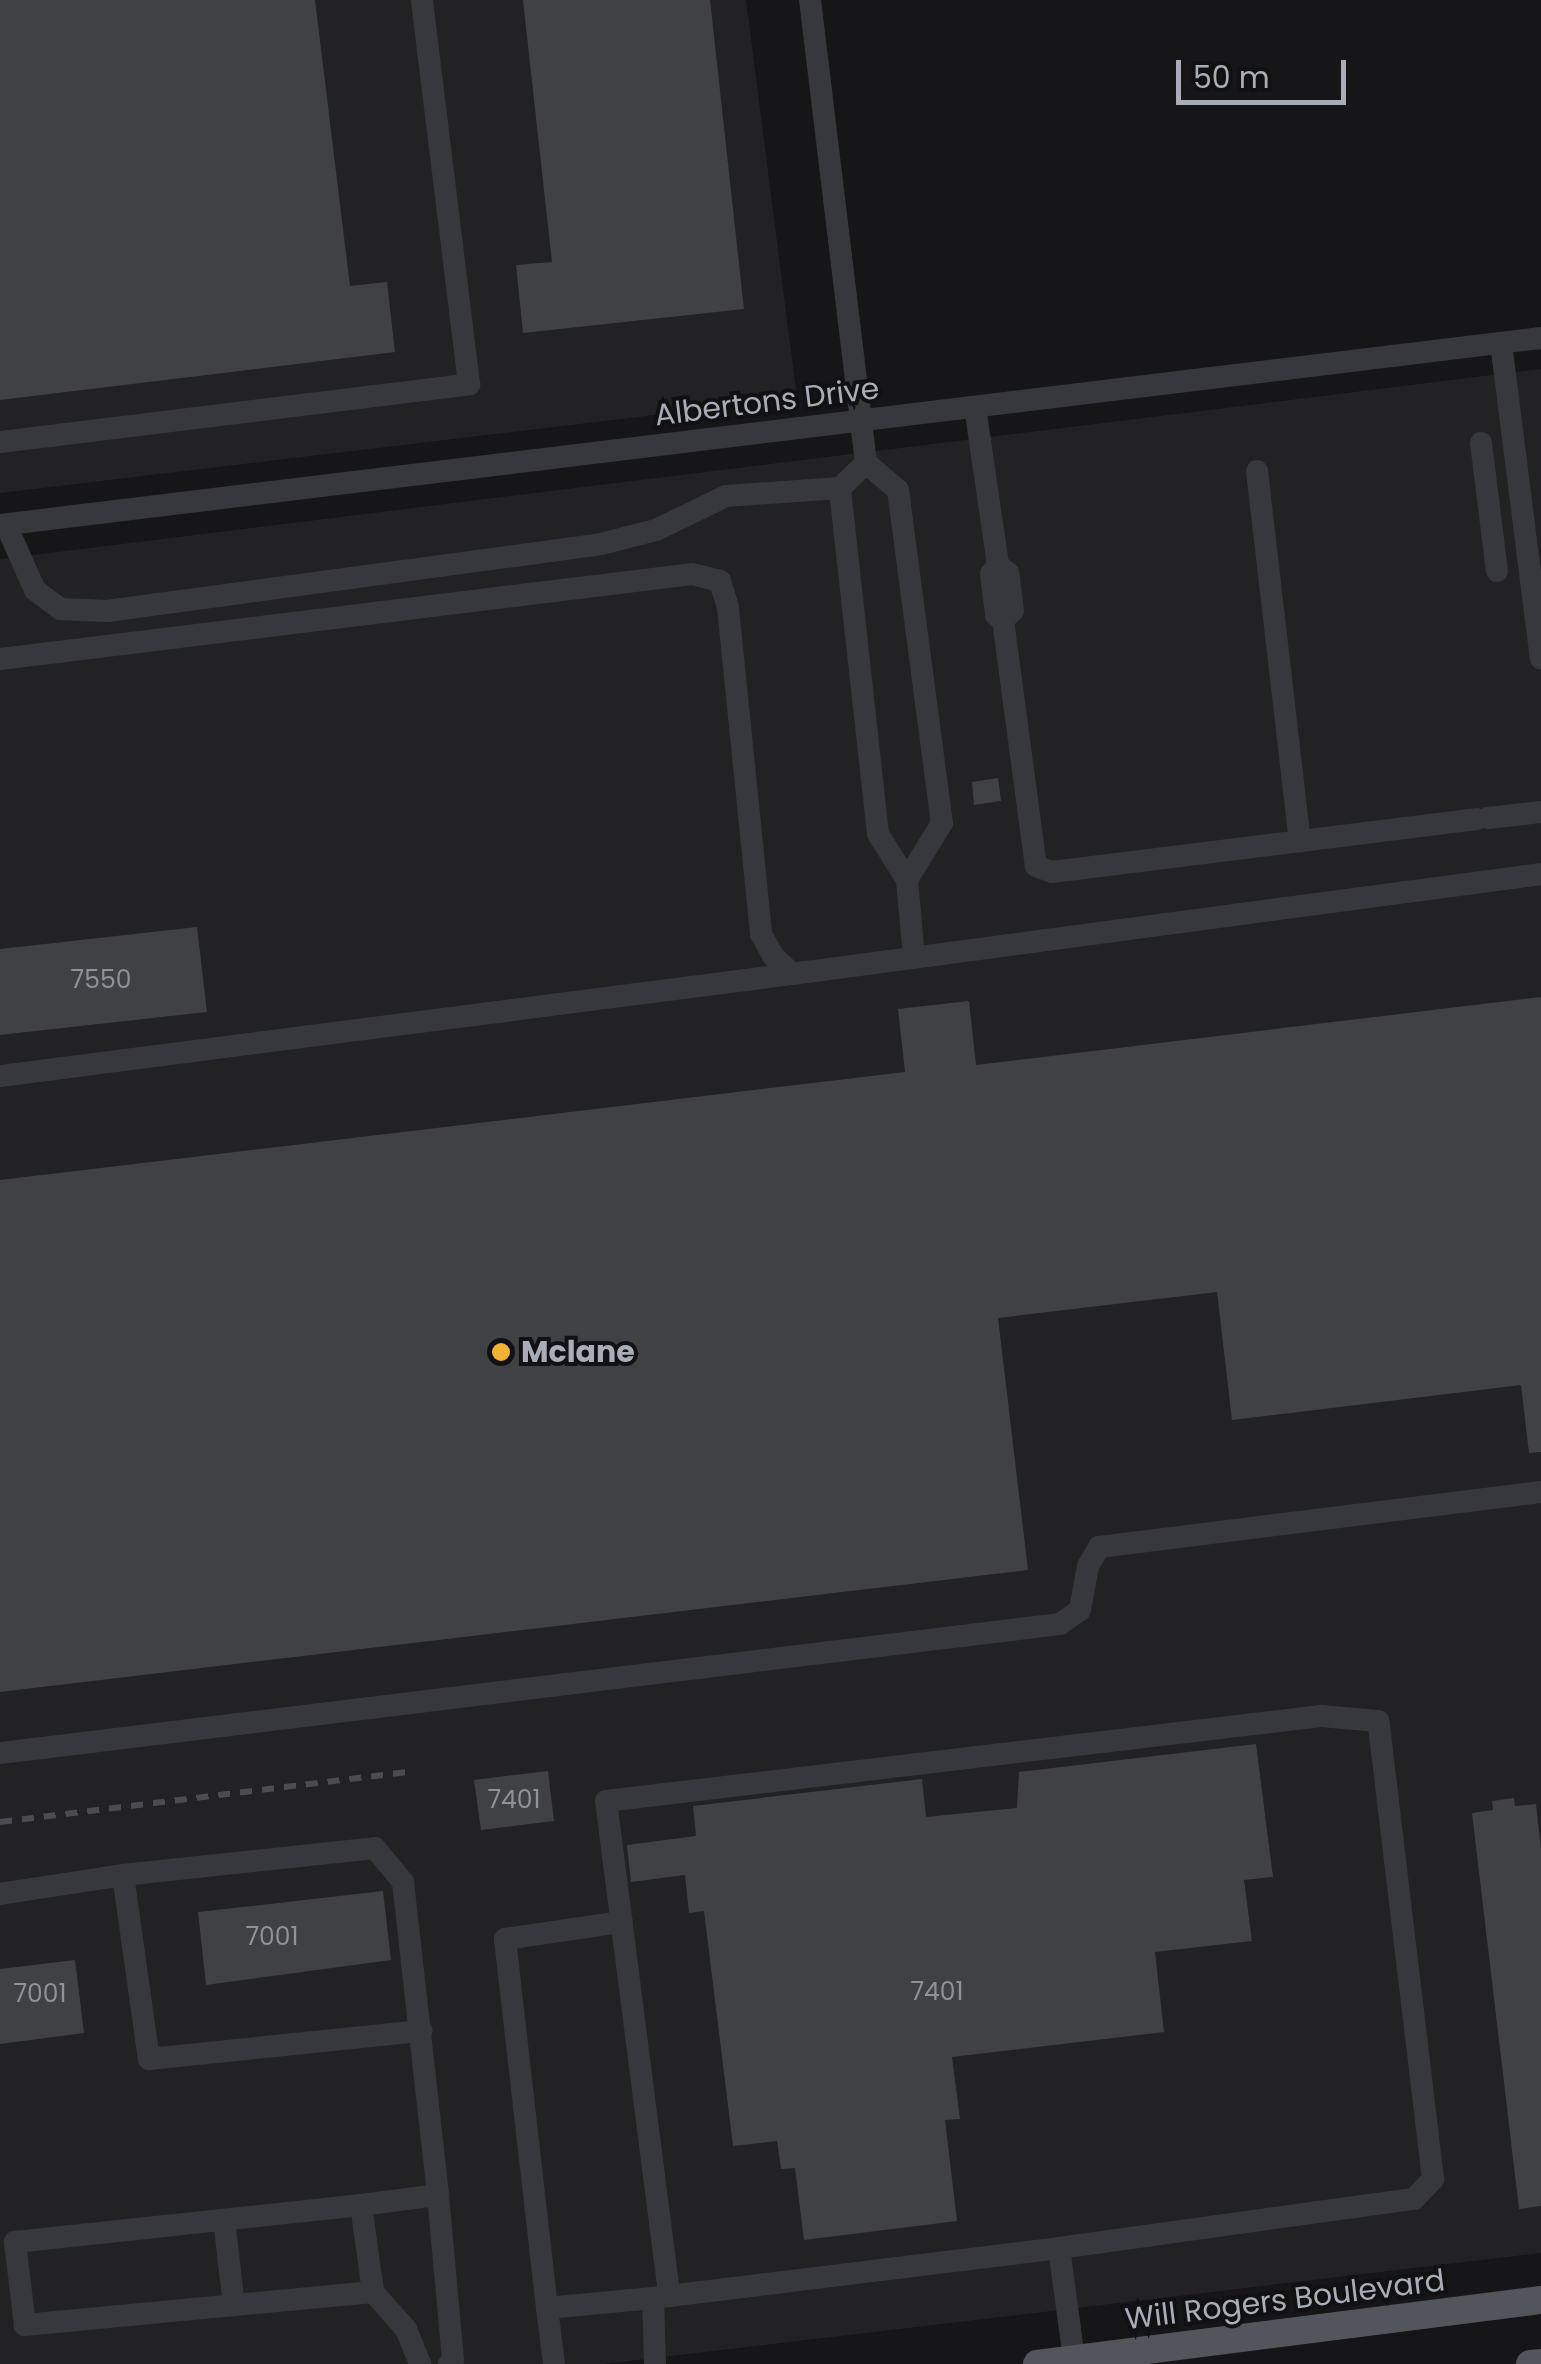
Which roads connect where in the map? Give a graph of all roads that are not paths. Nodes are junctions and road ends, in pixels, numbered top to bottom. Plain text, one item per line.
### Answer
1 (422, 0) edge
2 (810, 0) edge
3 (1541, 338) edge
4 (1501, 342) junction
5 (974, 407) junction
6 (863, 421) junction
7 (0, 442) edge
8 (1481, 444) dead end
9 (866, 463) junction
10 (1257, 472) dead end
11 (840, 488) junction
12 (3, 525) edge
13 (1533, 525) edge
14 (1497, 571) dead end
15 (1541, 658) edge
16 (0, 659) edge
17 (1541, 812) edge
18 (1300, 842) junction
19 (1541, 874) edge
20 (908, 880) junction
21 (914, 957) junction
22 (792, 974) junction
23 (0, 1076) edge
24 (1541, 1492) edge
25 (0, 1753) edge
26 (123, 1875) junction
27 (0, 1894) edge
28 (622, 1922) junction
29 (422, 2031) junction
30 (438, 2195) junction
31 (361, 2205) junction
32 (224, 2220) junction
33 (1059, 2248) junction
34 (373, 2292) junction
35 (661, 2297) junction
36 (1541, 2300) edge
37 (234, 2305) junction
38 (547, 2308) junction
39 (1075, 2362) edge
40 (1541, 2362) edge
41 (420, 2364) edge
42 (449, 2364) edge
43 (554, 2364) edge
44 (655, 2364) edge
45 (1037, 2364) edge
46 (1530, 2364) edge

1 - 7 street
2 - 6 street
3 - 4 street, Albertons Drive
4 - 5 street, Albertons Drive
4 - 13 street
5 - 6 street, Albertons Drive
5 - 18 street
6 - 9 street
6 - 12 street, Albertons Drive
8 - 14 street
9 - 11 street
9 - 20 street
10 - 18 street
11 - 12 street
11 - 20 street
13 - 15 street
16 - 22 street
17 - 18 street
19 - 21 street
20 - 21 street
21 - 22 street
22 - 23 street
24 - 25 street
26 - 27 street
26 - 29 street
26 - 29 street
28 - 33 street
28 - 35 street
28 - 38 street
29 - 30 street
30 - 31 street
30 - 42 street
31 - 32 street
31 - 34 street
32 - 37 street
32 - 37 street
33 - 35 street
33 - 39 street
34 - 37 street
34 - 41 street
35 - 38 street
35 - 44 street
36 - 39 main road, Will Rogers Boulevard
38 - 43 street
39 - 45 main road, Will Rogers Boulevard
40 - 46 main road

